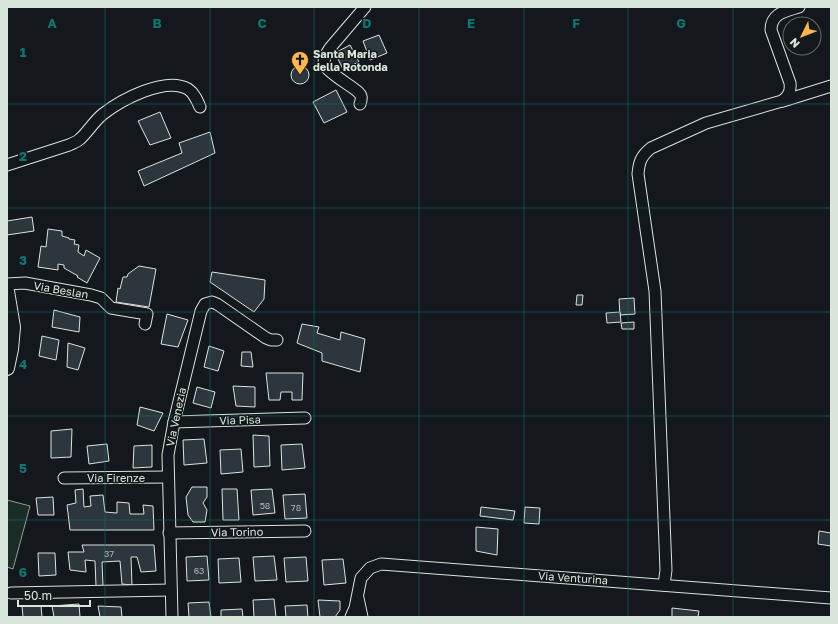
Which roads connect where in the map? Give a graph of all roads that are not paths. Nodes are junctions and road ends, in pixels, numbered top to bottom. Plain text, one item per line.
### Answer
1 (365, 7) edge
2 (799, 7) edge
3 (831, 86) edge
4 (782, 101) junction
5 (360, 104) dead end
6 (200, 107) dead end
7 (7, 165) edge
8 (7, 284) edge
9 (7, 291) edge
10 (145, 324) dead end
11 (277, 340) dead end
12 (7, 368) edge
13 (305, 418) dead end
14 (174, 422) junction
15 (168, 477) junction
16 (64, 478) dead end
17 (305, 531) dead end
18 (169, 533) junction
19 (664, 585) junction
20 (171, 590) junction
21 (11, 593) dead end
22 (358, 596) junction
23 (831, 598) edge
24 (172, 617) edge
25 (351, 617) edge
26 (362, 617) edge

1 - 5 street
2 - 4 street
3 - 4 street
4 - 19 street
6 - 7 street
8 - 10 street, Via Beslan
9 - 12 main road
11 - 14 street, Via Venezia
13 - 14 street, Via Pisa
14 - 15 street, Via Venezia
15 - 16 street, Via Firenze
15 - 18 street, Via Venezia
17 - 18 street, Via Torino
18 - 20 street, Via Venezia
19 - 22 street, Via Venturina
19 - 23 street, Via Venturina
20 - 21 street
20 - 24 street, Via Venezia
22 - 25 street, Via Venturina
22 - 26 street

